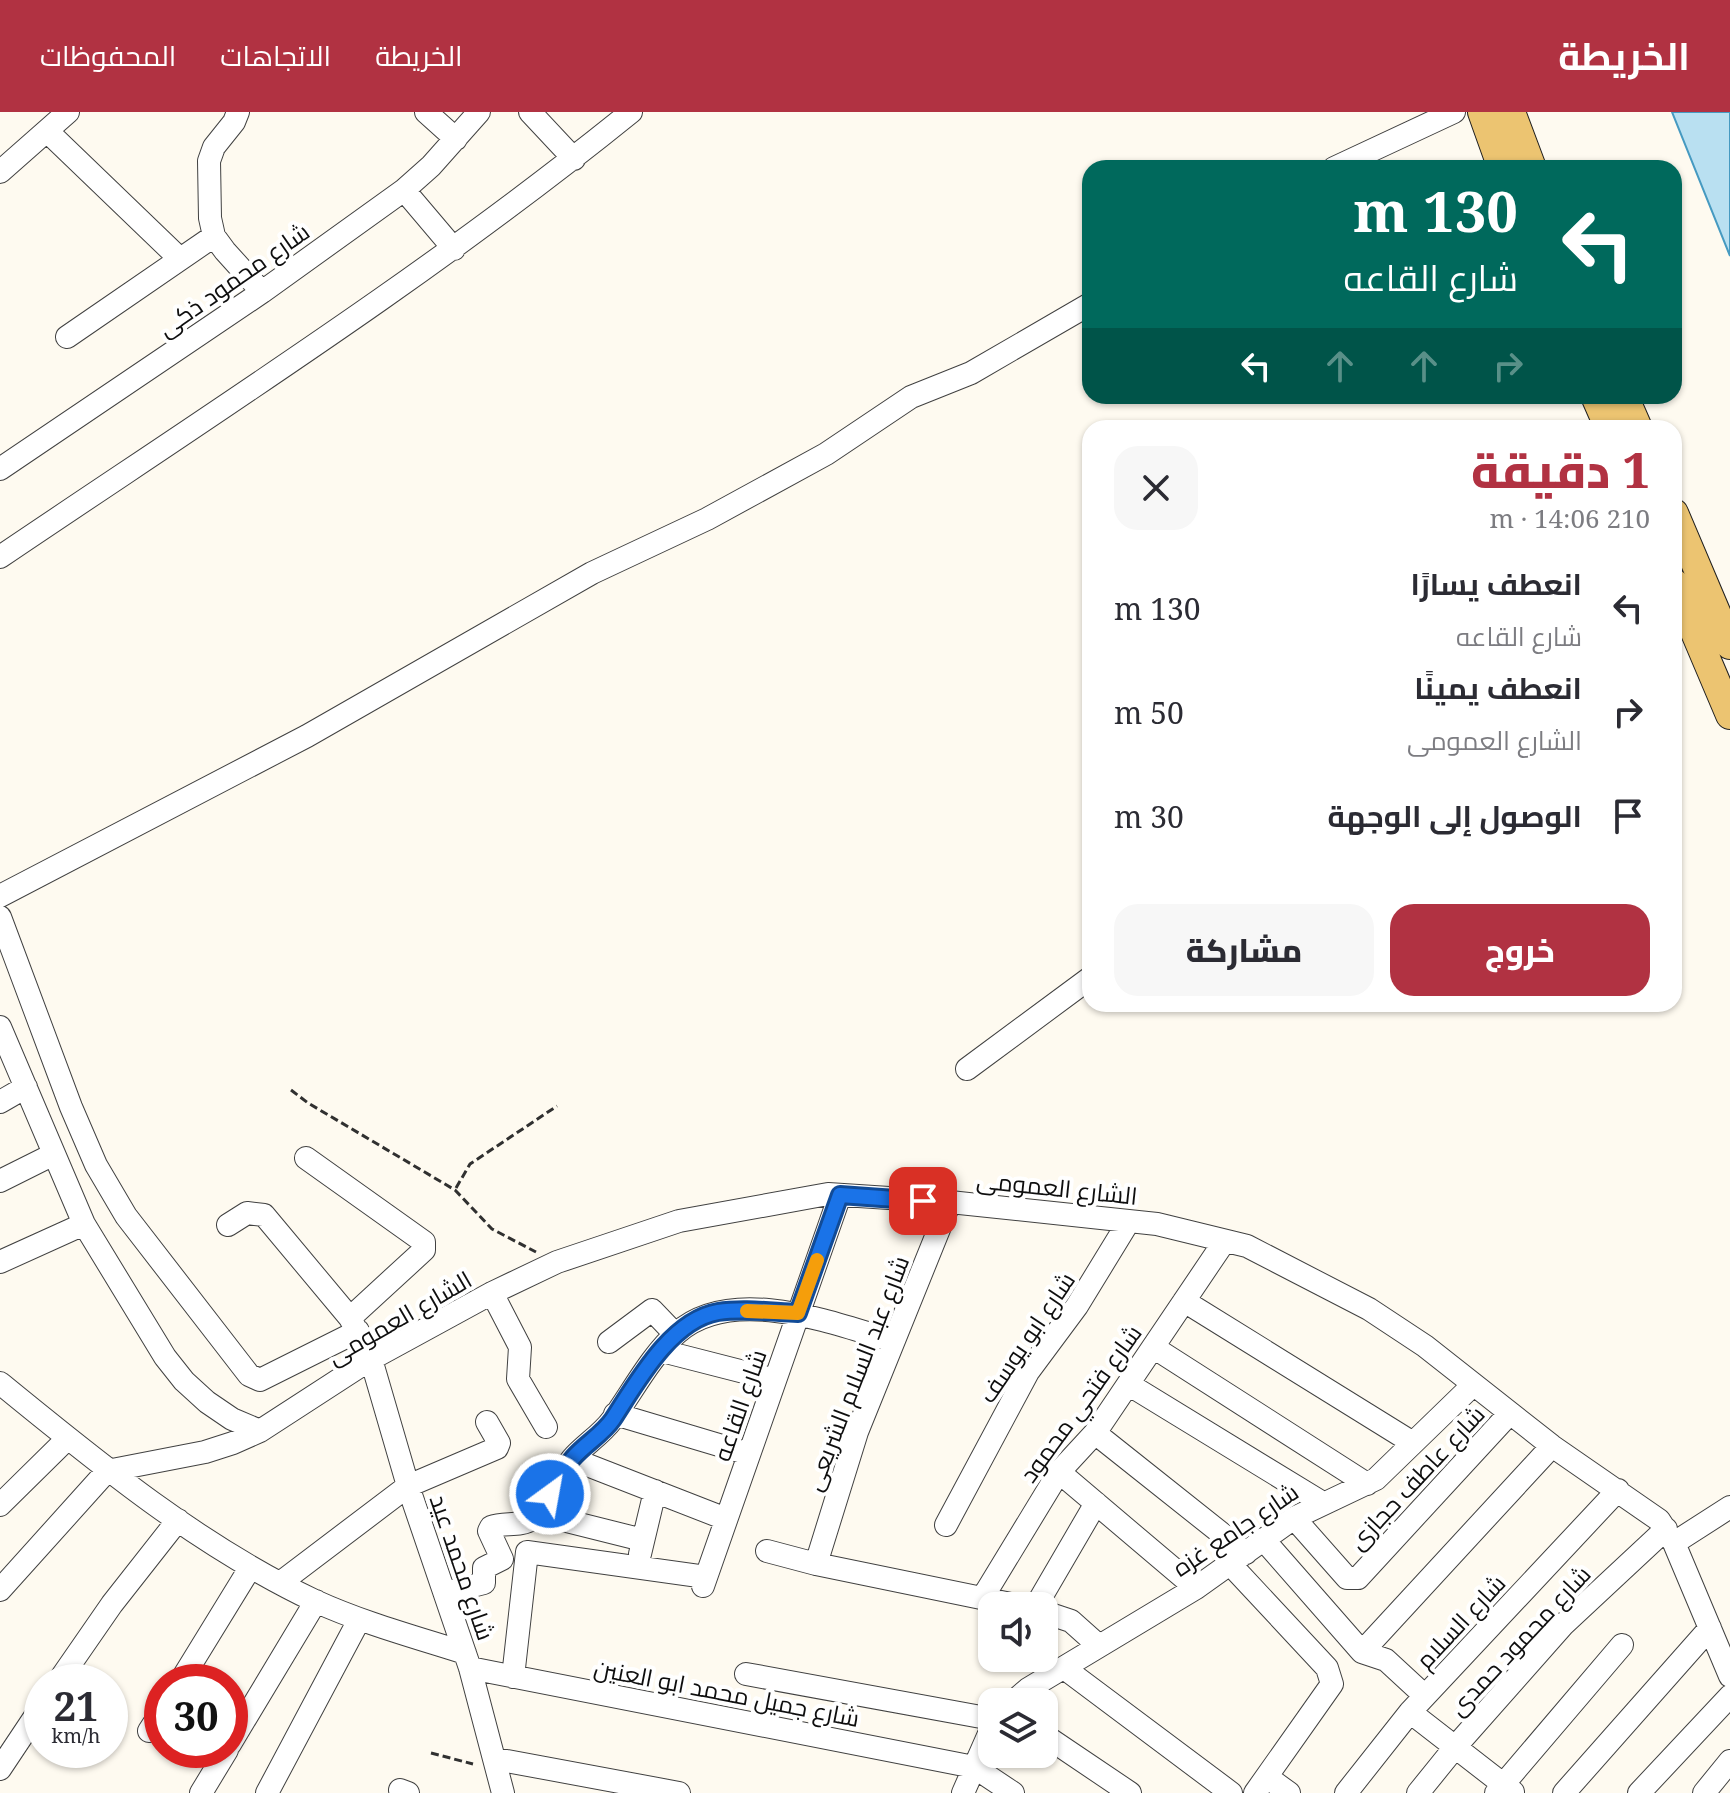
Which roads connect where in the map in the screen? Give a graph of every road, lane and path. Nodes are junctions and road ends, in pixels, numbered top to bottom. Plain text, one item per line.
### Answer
1 (68, 112) edge
2 (238, 112) edge
3 (426, 112) edge
4 (479, 112) edge
5 (530, 112) edge
6 (1454, 112) edge
7 (1482, 112) edge
8 (1511, 112) edge
9 (617, 116) edge
10 (47, 131) junction
11 (456, 139) junction
12 (574, 159) junction
13 (1351, 160) edge
14 (1499, 160) edge
15 (1529, 160) edge
16 (0, 172) edge
17 (404, 190) junction
18 (214, 236) junction
19 (454, 249) junction
20 (180, 259) junction
21 (262, 292) junction
22 (1082, 309) edge
23 (67, 337) dead end
24 (0, 469) edge
25 (1682, 532) edge
26 (0, 557) edge
27 (1682, 602) edge
28 (1730, 645) edge
29 (1730, 715) edge
30 (0, 896) edge
31 (0, 917) edge
32 (1082, 984) edge
33 (0, 1027) edge
34 (967, 1069) dead end
35 (26, 1087) junction
36 (291, 1090) dead end
37 (0, 1102) edge
38 (557, 1106) dead end
39 (54, 1154) junction
40 (306, 1158) dead end
41 (0, 1181) edge
42 (455, 1190) junction
43 (840, 1195) junction
44 (950, 1202) junction
45 (1129, 1221) junction
46 (84, 1224) junction
47 (228, 1225) dead end
48 (1224, 1242) junction
49 (0, 1262) edge
50 (557, 1262) junction
51 (492, 1293) junction
52 (1184, 1301) junction
53 (798, 1313) junction
54 (354, 1325) junction
55 (893, 1341) junction
56 (609, 1342) dead end
57 (669, 1343) junction
58 (1153, 1347) junction
59 (371, 1359) junction
60 (775, 1380) junction
61 (0, 1383) edge
62 (1128, 1384) junction
63 (1473, 1385) junction
64 (1510, 1413) junction
65 (615, 1414) junction
66 (487, 1422) dead end
67 (546, 1427) dead end
68 (260, 1431) junction
69 (1095, 1433) junction
70 (68, 1438) junction
71 (1413, 1443) junction
72 (1552, 1446) junction
73 (749, 1454) junction
74 (572, 1459) junction
75 (107, 1471) junction
76 (1059, 1472) junction
77 (1367, 1484) junction
78 (408, 1486) junction
79 (1618, 1490) junction
80 (655, 1491) junction
81 (1321, 1502) junction
82 (1096, 1503) junction
83 (0, 1505) edge
84 (1730, 1507) edge
85 (539, 1514) junction
86 (1294, 1518) junction
87 (726, 1519) junction
88 (178, 1520) junction
89 (946, 1525) dead end
90 (1670, 1536) junction
91 (643, 1540) junction
92 (767, 1551) dead end
93 (1246, 1553) junction
94 (816, 1564) junction
95 (637, 1567) junction
96 (250, 1568) junction
97 (280, 1583) junction
98 (1196, 1588) junction
99 (0, 1590) edge
100 (986, 1592) edge
101 (1044, 1592) edge
102 (445, 1593) junction
103 (978, 1596) edge
104 (316, 1601) junction
105 (1058, 1617) edge
106 (359, 1620) junction
107 (1718, 1632) edge
108 (1622, 1645) dead end
109 (1099, 1646) junction
110 (1362, 1652) junction
111 (468, 1660) junction
112 (70, 1664) edge
113 (191, 1664) edge
114 (1064, 1668) junction
115 (746, 1674) dead end
116 (1730, 1676) edge
117 (513, 1677) junction
118 (1030, 1688) edge
119 (1730, 1696) edge
120 (1417, 1704) junction
121 (248, 1714) edge
122 (978, 1716) edge
123 (24, 1733) edge
124 (1058, 1744) edge
125 (1456, 1746) junction
126 (431, 1753) dead end
127 (978, 1758) edge
128 (1730, 1761) edge
129 (497, 1763) junction
130 (974, 1767) junction
131 (216, 1768) edge
132 (0, 1769) edge
133 (1261, 1785) edge
134 (1504, 1790) edge
135 (201, 1793) edge
136 (267, 1793) edge
137 (503, 1793) edge
138 (679, 1793) edge
139 (963, 1793) edge
140 (1013, 1793) edge
141 (1130, 1793) edge
142 (1231, 1793) edge
143 (1289, 1793) edge
144 (1346, 1793) edge
145 (1418, 1793) edge
146 (1564, 1793) edge
147 (1639, 1793) edge
148 (1704, 1793) edge

1 - 10 street
2 - 18 street
3 - 11 street
4 - 11 street, شارع محمود ذكى
5 - 12 street
6 - 13 street
7 - 14 main road
8 - 15 main road
9 - 12 street
10 - 16 street
10 - 20 street
11 - 17 street, شارع محمود ذكى
12 - 19 street
17 - 19 street
17 - 21 street, شارع محمود ذكى
18 - 20 street
18 - 21 street
19 - 26 street
20 - 23 street
21 - 24 street, شارع محمود ذكى
22 - 30 street
25 - 28 main road
27 - 29 main road
31 - 54 street
32 - 34 street
33 - 35 street
35 - 37 street
35 - 39 street
36 - 42 path
38 - 42 path
39 - 41 street
39 - 46 street
40 - 54 street
42 - 50 path
43 - 44 street, الشارع العمومى
43 - 50 street, الشارع العمومى
43 - 53 street, شارع القاعه
44 - 45 street, الشارع العمومى
44 - 55 street, شارع عبد السلام الشريعى
45 - 48 street, الشارع العمومى
45 - 89 street, شارع ابو يوسف
46 - 49 street
46 - 68 street
47 - 54 street, شارع محمد عيد
48 - 52 street, شارع فتحي محمود
48 - 63 street, الشارع العمومى
50 - 51 street, الشارع العمومى
51 - 59 street, الشارع العمومى
51 - 67 street
52 - 58 street, شارع فتحي محمود
52 - 71 street
53 - 55 street
53 - 57 street
53 - 60 street, شارع القاعه
54 - 59 street, شارع محمد عيد
55 - 94 street, شارع عبد السلام الشريعى
56 - 57 street
57 - 60 street
57 - 65 street
58 - 62 street, شارع فتحي محمود
58 - 77 street
59 - 68 street, الشارع العمومى
59 - 78 street, شارع محمد عيد
60 - 73 street, شارع القاعه
61 - 70 street, شارع جميل محمد ابو العنين
62 - 69 street, شارع فتحي محمود
62 - 81 street
63 - 64 street, الشارع العمومى
63 - 71 street, شارع جامع غزه
64 - 72 street, الشارع العمومى
64 - 86 street, شارع عاطف حجازى
65 - 73 street
65 - 74 street
66 - 78 street
68 - 75 street, الشارع العمومى
69 - 76 street, شارع فتحي محمود
69 - 93 street
70 - 75 street, شارع جميل محمد ابو العنين
70 - 83 street
71 - 77 street, شارع جامع غزه
72 - 79 street, الشارع العمومى
72 - 110 street
73 - 87 street, شارع القاعه
74 - 80 street
74 - 85 street
75 - 88 street, شارع جميل محمد ابو العنين
75 - 99 street
76 - 82 street
76 - 100 street, شارع فتحي محمود
77 - 81 street, شارع جامع غزه
78 - 97 street
78 - 102 street, شارع محمد عيد
79 - 90 street, الشارع العمومى
79 - 120 street, شارع السلام
80 - 87 street
80 - 91 street
81 - 86 street, شارع جامع غزه
82 - 98 street
82 - 101 street
84 - 90 street, شارع محمود حمدى
85 - 91 street
85 - 102 street
86 - 93 street, شارع جامع غزه
87 - 95 street, شارع القاعه
88 - 96 street, شارع جميل محمد ابو العنين
88 - 112 street
90 - 107 street, الشارع العمومى
90 - 125 street, شارع محمود حمدى
91 - 95 street
92 - 94 street
93 - 98 street, شارع جامع غزه
93 - 110 street
93 - 133 street
94 - 103 street
95 - 117 street
96 - 97 street, شارع جميل محمد ابو العنين
96 - 113 street
97 - 104 street, شارع جميل محمد ابو العنين
98 - 109 street, شارع جامع غزه
102 - 111 street, شارع محمد عيد
104 - 106 street, شارع جميل محمد ابو العنين
104 - 121 street
105 - 109 street
106 - 111 street, شارع جميل محمد ابو العنين
106 - 136 street
107 - 116 street, الشارع العمومى
107 - 146 street
108 - 134 street
109 - 114 street, شارع جامع غزه
110 - 120 street
111 - 117 street, شارع جميل محمد ابو العنين
111 - 129 street, شارع محمد عيد
114 - 118 street, شارع جامع غزه
114 - 142 street
115 - 122 street
117 - 130 street, شارع جميل محمد ابو العنين
119 - 147 street
120 - 125 street
120 - 144 street, شارع السلام
123 - 132 street
124 - 141 street
125 - 134 street
125 - 145 street, شارع محمود حمدى
126 - 129 path
127 - 130 street
128 - 148 street
129 - 137 street, شارع محمد عيد
129 - 138 street
130 - 139 street
130 - 140 street
131 - 135 street
133 - 143 street

